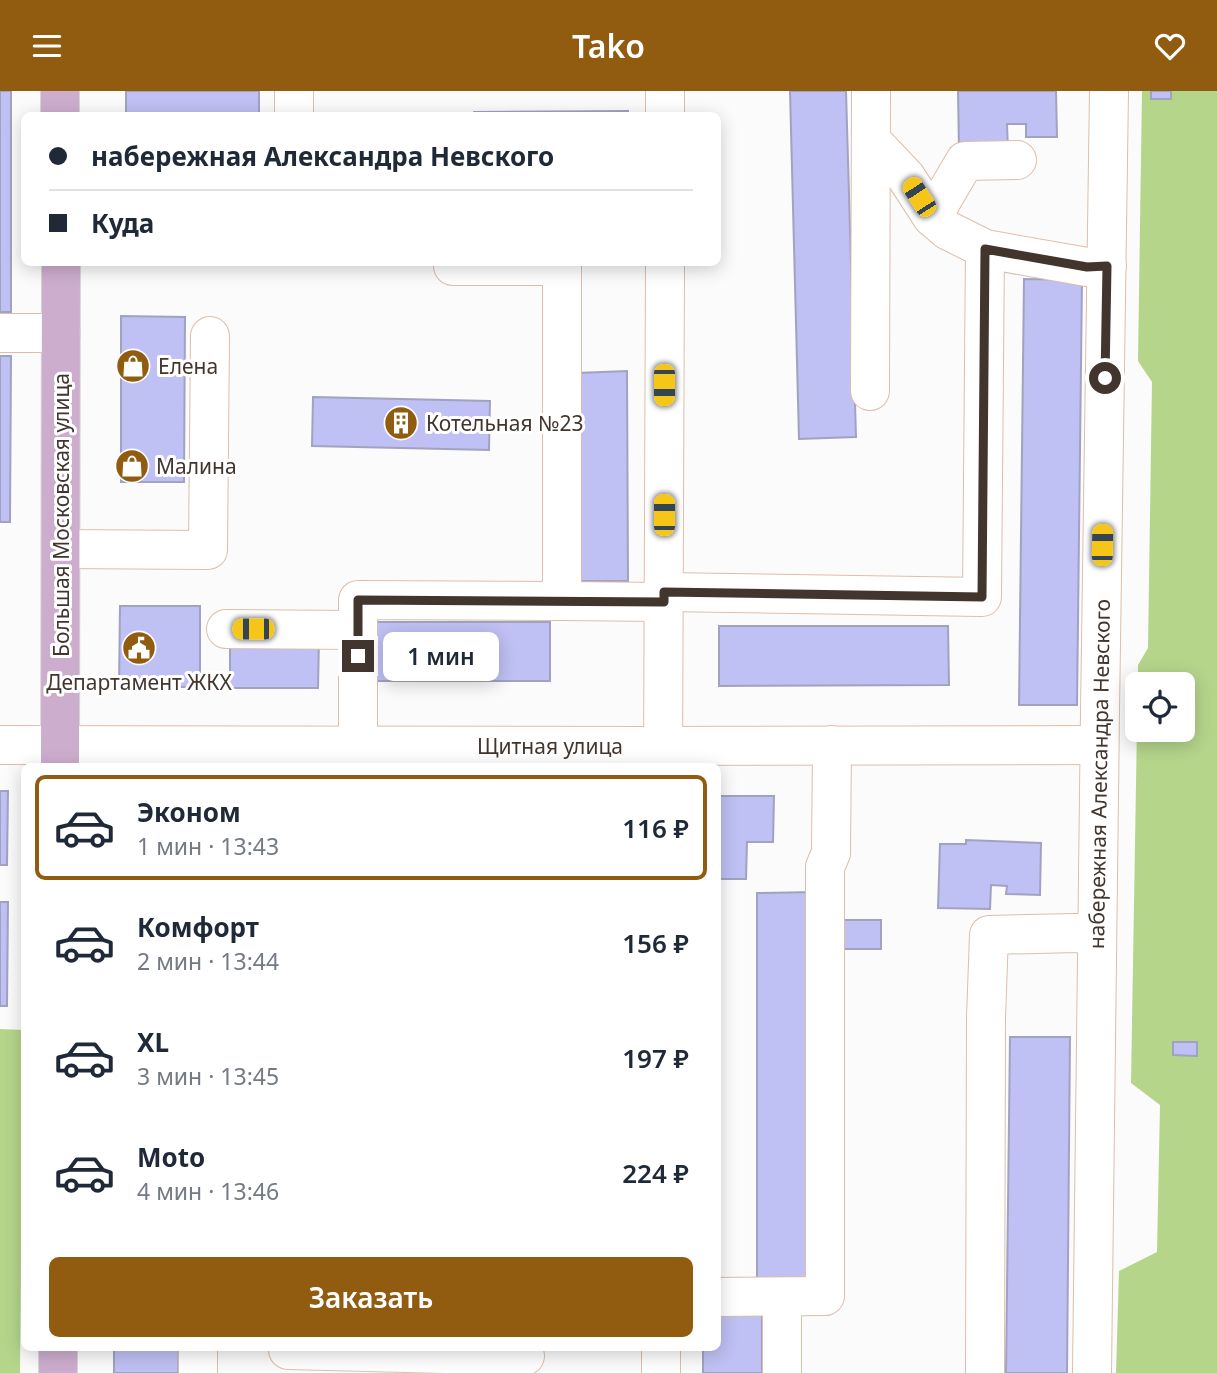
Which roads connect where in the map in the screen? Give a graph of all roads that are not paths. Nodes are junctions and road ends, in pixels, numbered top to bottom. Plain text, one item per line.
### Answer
1 (60, 91) edge
2 (294, 91) edge
3 (665, 91) edge
4 (871, 91) edge
5 (1109, 91) edge
6 (60, 112) edge
7 (294, 112) edge
8 (665, 112) edge
9 (871, 140) junction
10 (1017, 160) dead end
11 (932, 217) junction
12 (985, 249) junction
13 (61, 266) edge
14 (562, 266) edge
15 (665, 266) edge
16 (1107, 266) junction
17 (0, 333) edge
18 (61, 333) junction
19 (210, 336) dead end
20 (870, 391) dead end
21 (61, 549) junction
22 (664, 597) junction
23 (562, 601) junction
24 (226, 629) dead end
25 (358, 630) junction
26 (0, 745) edge
27 (832, 745) junction
28 (1099, 745) junction
29 (358, 746) junction
30 (60, 756) edge
31 (317, 756) edge
32 (663, 756) edge
33 (1097, 935) junction
34 (721, 1297) edge
35 (782, 1297) junction
36 (58, 1351) edge
37 (198, 1351) edge
38 (662, 1351) edge
39 (288, 1357) edge
40 (525, 1359) edge
41 (58, 1373) edge
42 (198, 1373) edge
43 (661, 1373) edge
44 (782, 1373) edge
45 (985, 1373) edge
46 (1092, 1373) edge

1 - 6 main road
2 - 7 street
3 - 8 street
4 - 9 street
5 - 16 street, набережная Александра Невского
9 - 11 street
9 - 20 street
10 - 11 street
11 - 12 street
12 - 16 street
12 - 22 street
13 - 18 main road, Большая Московская улица
14 - 23 street
15 - 22 street
16 - 28 street, набережная Александра Невского
17 - 18 street
18 - 21 main road, Большая Московская улица
19 - 21 street
21 - 30 main road, Большая Московская улица
22 - 23 street
22 - 32 street
23 - 25 street
24 - 25 street
25 - 29 street
26 - 30 street, Щитная улица
27 - 28 street, Щитная улица
27 - 32 street, Щитная улица
27 - 35 street
28 - 33 street, набережная Александра Невского
29 - 31 street, Щитная улица
29 - 32 street, Щитная улица
30 - 31 street, Щитная улица
33 - 45 street
33 - 46 street, набережная Александра Невского
34 - 35 street
35 - 44 street
36 - 41 main road
37 - 42 street
38 - 43 street
39 - 40 street

